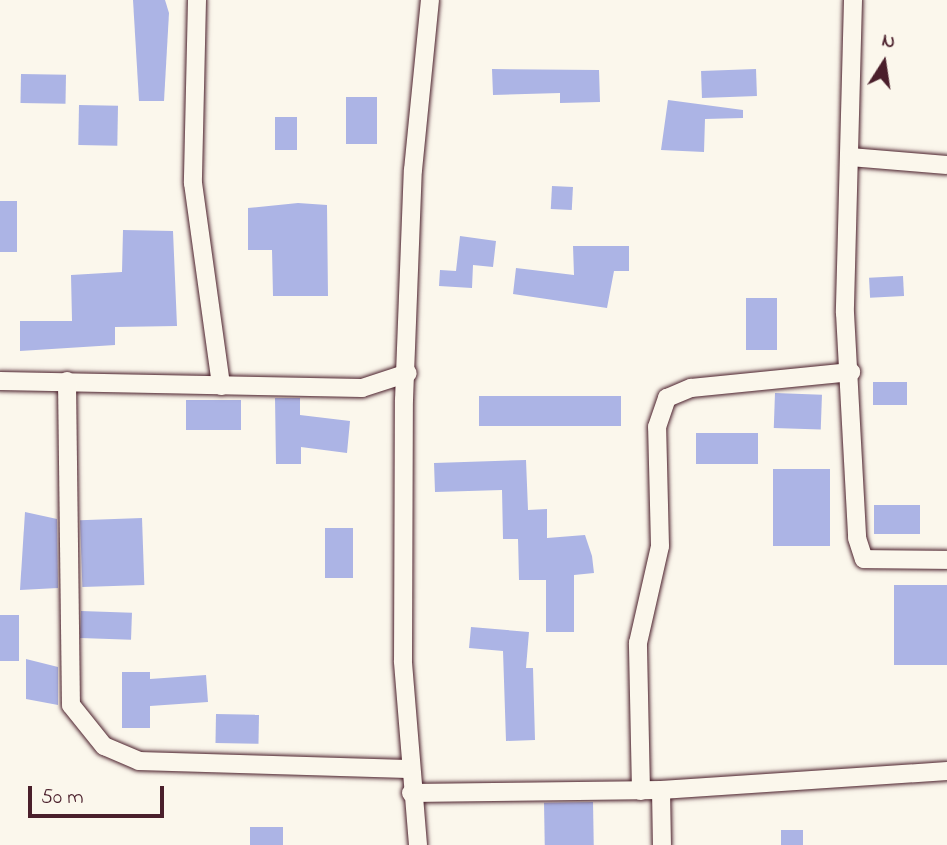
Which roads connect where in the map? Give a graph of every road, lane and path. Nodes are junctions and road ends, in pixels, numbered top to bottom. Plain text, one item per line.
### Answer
1 (197, 0) edge
2 (430, 0) edge
3 (853, 0) edge
4 (850, 157) junction
5 (947, 165) edge
6 (851, 372) junction
7 (408, 373) junction
8 (0, 381) edge
9 (67, 381) junction
10 (222, 386) junction
11 (947, 560) edge
12 (407, 769) junction
13 (947, 771) edge
14 (661, 790) junction
15 (641, 791) junction
16 (411, 793) junction
17 (418, 845) edge
18 (662, 845) edge

1 - 10 street
2 - 7 street
3 - 4 street
4 - 5 street
4 - 6 street
6 - 11 street
6 - 15 street
7 - 10 street
7 - 12 street
8 - 9 street
9 - 10 street
9 - 12 street
12 - 16 street
13 - 14 street
14 - 15 street
14 - 18 street
15 - 16 street
16 - 17 street

